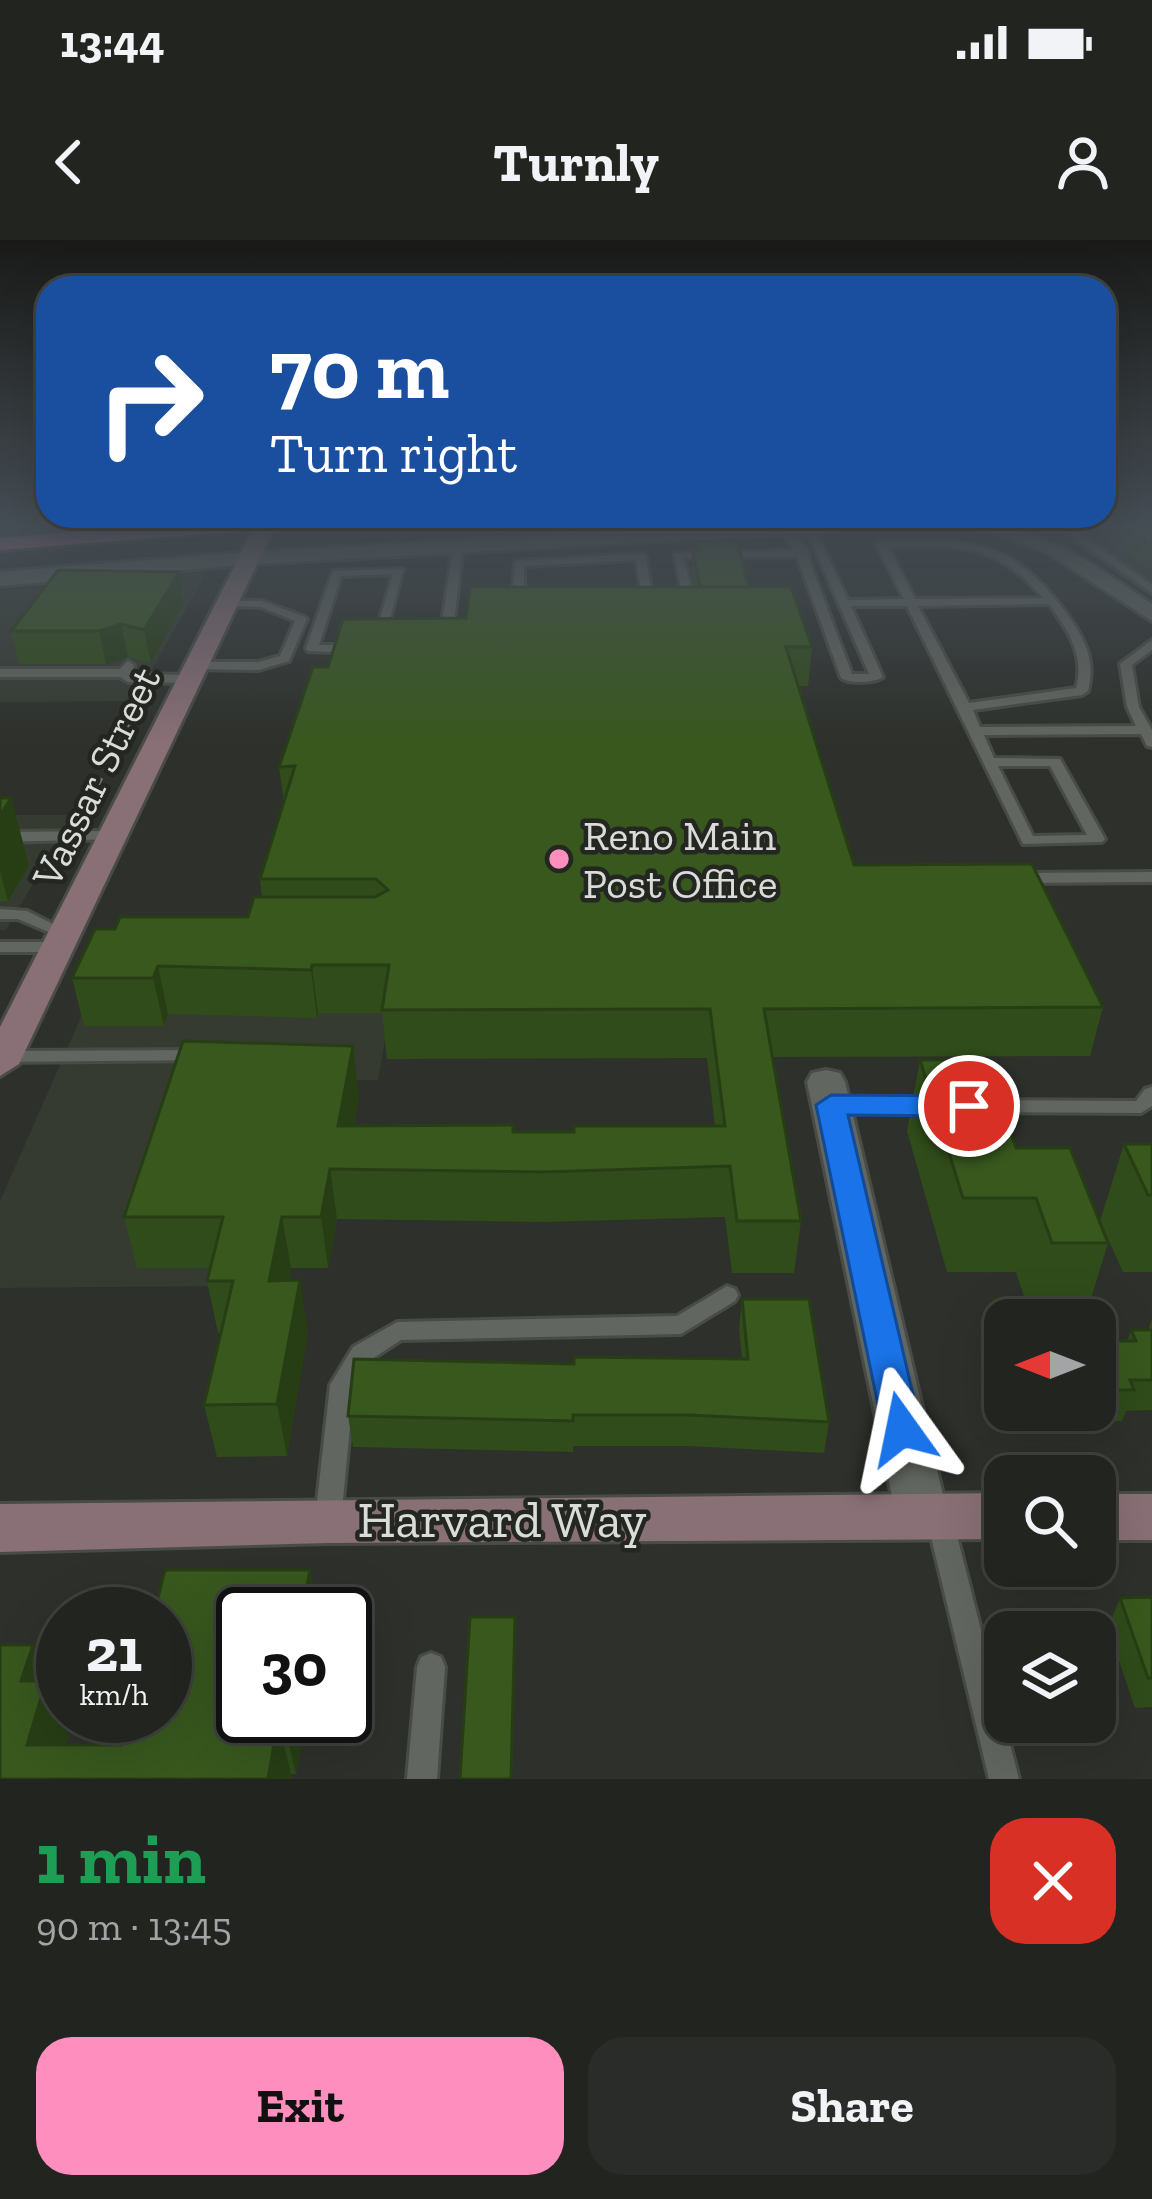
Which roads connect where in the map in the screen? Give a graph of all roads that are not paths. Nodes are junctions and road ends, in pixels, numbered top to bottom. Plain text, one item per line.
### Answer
1 (232, 598) edge
2 (329, 598) edge
3 (392, 598) edge
4 (452, 598) edge
5 (519, 598) edge
6 (648, 598) edge
7 (686, 598) edge
8 (818, 598) edge
9 (842, 598) edge
10 (908, 598) edge
11 (1049, 598) edge
12 (1052, 601) junction
13 (844, 603) junction
14 (911, 603) junction
15 (229, 604) junction
16 (450, 616) junction
17 (473, 616) edge
18 (496, 616) edge
19 (518, 616) junction
20 (540, 616) edge
21 (630, 616) edge
22 (712, 616) edge
23 (801, 616) edge
24 (823, 616) junction
25 (1152, 644) edge
26 (377, 649) junction
27 (399, 650) edge
28 (443, 650) edge
29 (12, 651) edge
30 (0, 669) edge
31 (195, 672) junction
32 (964, 707) junction
33 (975, 731) junction
34 (1148, 736) edge
35 (988, 762) junction
36 (113, 836) junction
37 (0, 837) edge
38 (997, 878) edge
39 (1152, 878) edge
40 (0, 914) edge
41 (62, 940) junction
42 (0, 947) edge
43 (219, 1056) edge
44 (2, 1060) edge
45 (1152, 1093) edge
46 (829, 1094) joint
47 (727, 1295) dead end
48 (930, 1516) junction
49 (984, 1516) edge
50 (1116, 1516) edge
51 (1152, 1517) edge
52 (328, 1520) junction
53 (0, 1528) edge
54 (431, 1667) dead end
55 (422, 1779) edge
56 (1004, 1779) edge

1 - 15 street, Vassar Street
2 - 26 lane
3 - 26 lane
4 - 16 lane
5 - 19 lane
6 - 21 lane
7 - 22 lane
8 - 24 lane
9 - 13 lane
10 - 14 lane
11 - 12 lane
12 - 14 lane
12 - 32 lane
13 - 14 lane
13 - 24 lane
14 - 32 lane
15 - 31 street, Vassar Street
15 - 31 lane
16 - 17 lane
16 - 28 lane
18 - 19 lane
19 - 20 lane
23 - 24 lane
25 - 34 lane
26 - 27 lane
29 - 30 lane
30 - 31 lane
31 - 36 street, Vassar Street
32 - 33 lane
33 - 34 lane
33 - 35 lane
35 - 35 lane
36 - 37 lane
36 - 41 street, Vassar Street
38 - 39 lane
40 - 41 lane
41 - 42 lane
41 - 44 street, Vassar Street
43 - 44 lane
45 - 46 lane
46 - 48 street
47 - 52 lane
48 - 49 street, Harvard Way
48 - 52 street, Harvard Way
48 - 56 lane
50 - 51 street
52 - 53 street, Harvard Way
54 - 55 lane

